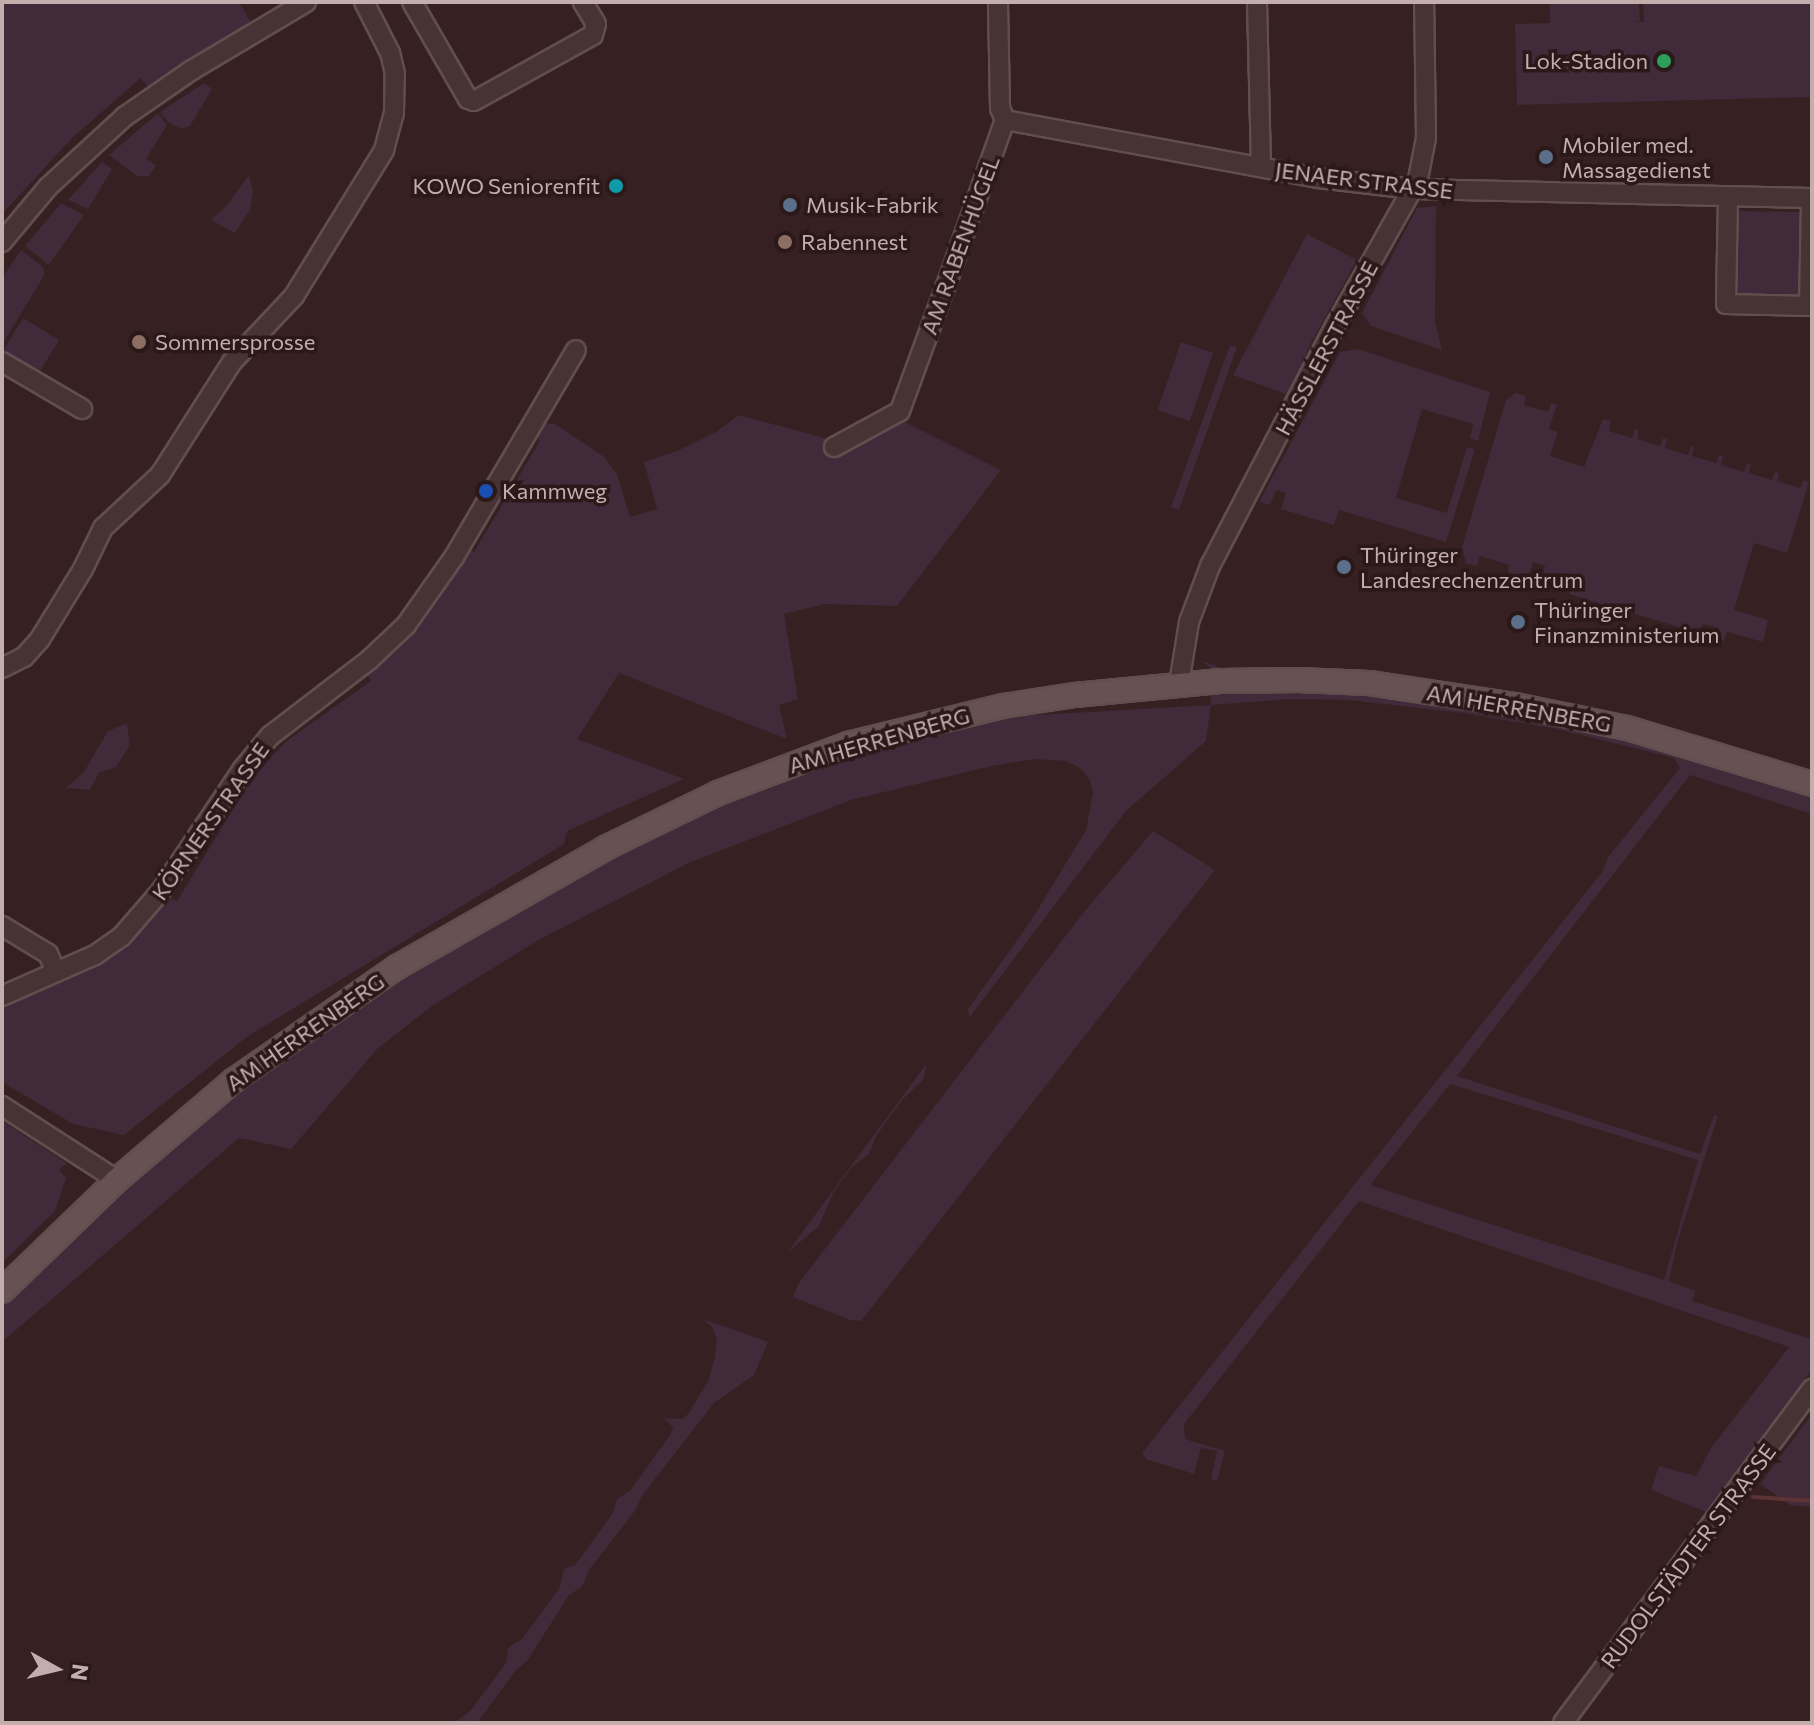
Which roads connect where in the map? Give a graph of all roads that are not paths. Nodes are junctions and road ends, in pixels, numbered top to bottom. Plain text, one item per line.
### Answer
1 (306, 2) edge
2 (364, 2) edge
3 (412, 2) edge
4 (583, 2) edge
5 (998, 2) edge
6 (1257, 2) edge
7 (1424, 2) edge
8 (1005, 120) junction
9 (1261, 167) junction
10 (1413, 189) junction
11 (1728, 197) junction
12 (1812, 198) edge
13 (2, 242) edge
14 (576, 350) dead end
15 (2, 362) edge
16 (82, 409) dead end
17 (834, 447) dead end
18 (2, 668) edge
19 (1179, 684) junction
20 (1812, 784) edge
21 (2, 926) edge
22 (56, 971) junction
23 (2, 996) edge
24 (2, 1106) edge
25 (117, 1180) junction
26 (2, 1291) edge
27 (1812, 1389) edge
28 (1563, 1723) edge

1 - 13 street
2 - 18 street
3 - 4 street
5 - 8 street, AM RABENHÜGEL
6 - 9 street
7 - 10 street, HÄSSLERSTRASSE
8 - 9 street, JENAER STRASSE
8 - 17 street, AM RABENHÜGEL
9 - 10 street, JENAER STRASSE
10 - 11 street, JENAER STRASSE
10 - 19 street, HÄSSLERSTRASSE
11 - 12 street, JENAER STRASSE
11 - 12 street, JENAER STRASSE
14 - 22 street, KÖRNERSTRASSE
15 - 16 street
19 - 20 main road, AM HERRENBERG
19 - 25 main road, AM HERRENBERG
21 - 22 street
22 - 23 street, KÖRNERSTRASSE
24 - 25 street
25 - 26 main road, AM HERRENBERG
27 - 28 street, RUDOLSTÄDTER STRASSE

